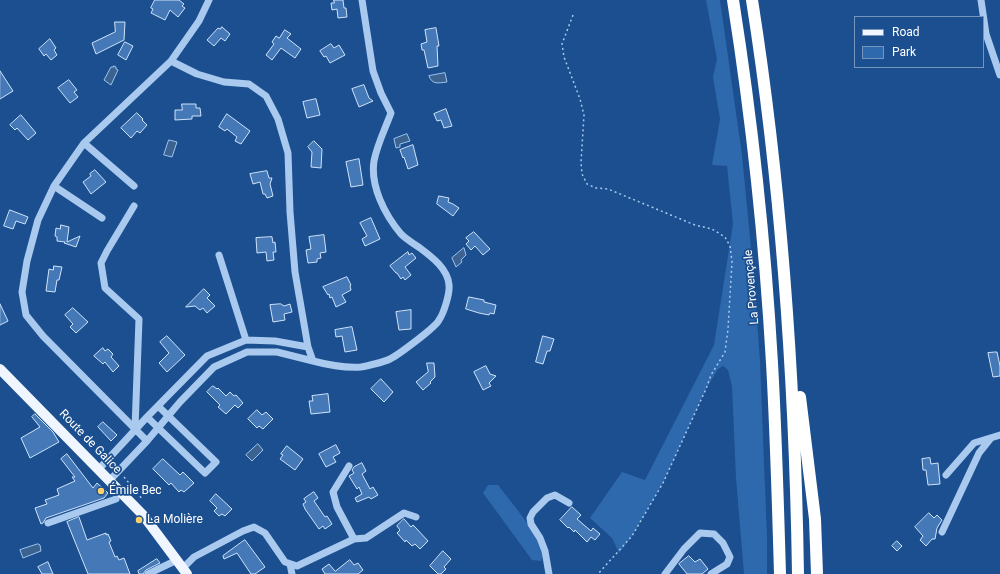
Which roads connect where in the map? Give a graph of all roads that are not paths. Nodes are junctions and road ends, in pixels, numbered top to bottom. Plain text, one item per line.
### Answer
1 (209, 0) edge
2 (362, 0) edge
3 (733, 0) edge
4 (752, 0) edge
5 (981, 0) edge
6 (983, 16) edge
7 (984, 20) edge
8 (171, 61) junction
9 (1000, 75) edge
10 (84, 143) junction
11 (54, 186) junction
12 (134, 186) dead end
13 (134, 206) dead end
14 (102, 218) dead end
15 (219, 255) dead end
16 (786, 293) junction
17 (246, 340) junction
18 (308, 347) junction
19 (313, 361) junction
20 (0, 369) edge
21 (158, 406) junction
22 (168, 416) junction
23 (147, 417) junction
24 (158, 428) junction
25 (136, 429) junction
26 (1000, 435) edge
27 (991, 438) junction
28 (147, 441) junction
29 (349, 466) dead end
30 (98, 470) junction
31 (946, 475) dead end
32 (109, 481) junction
33 (116, 499) dead end
34 (569, 503) dead end
35 (416, 516) dead end
36 (48, 523) dead end
37 (942, 532) dead end
38 (354, 539) junction
39 (290, 564) junction
40 (182, 567) edge
41 (148, 574) edge
42 (292, 574) edge
43 (549, 574) edge
44 (665, 574) edge
45 (711, 574) edge
46 (780, 574) edge
47 (798, 574) edge
48 (817, 574) edge

1 - 8 street
2 - 19 street
3 - 46 highway, La Provençale
4 - 16 highway
5 - 6 street
7 - 9 street
8 - 10 street
8 - 18 street
10 - 11 street
10 - 12 street
11 - 14 street
11 - 25 street
13 - 25 street
15 - 17 street
16 - 47 highway
16 - 48 highway
17 - 18 street
17 - 21 street
18 - 19 street
19 - 22 street
20 - 30 main road, Route de Galice
21 - 22 street
21 - 23 street
22 - 24 street
22 - 24 street
23 - 24 street
23 - 25 street
24 - 28 street
25 - 28 street
25 - 30 street
26 - 27 street
27 - 31 street
27 - 37 street
28 - 32 street
29 - 38 street
30 - 32 main road, Route de Galice
32 - 40 main road, Route de Galice
33 - 36 street
34 - 43 street
35 - 38 street
38 - 39 street
39 - 40 street
39 - 42 street
40 - 41 street
44 - 45 street

